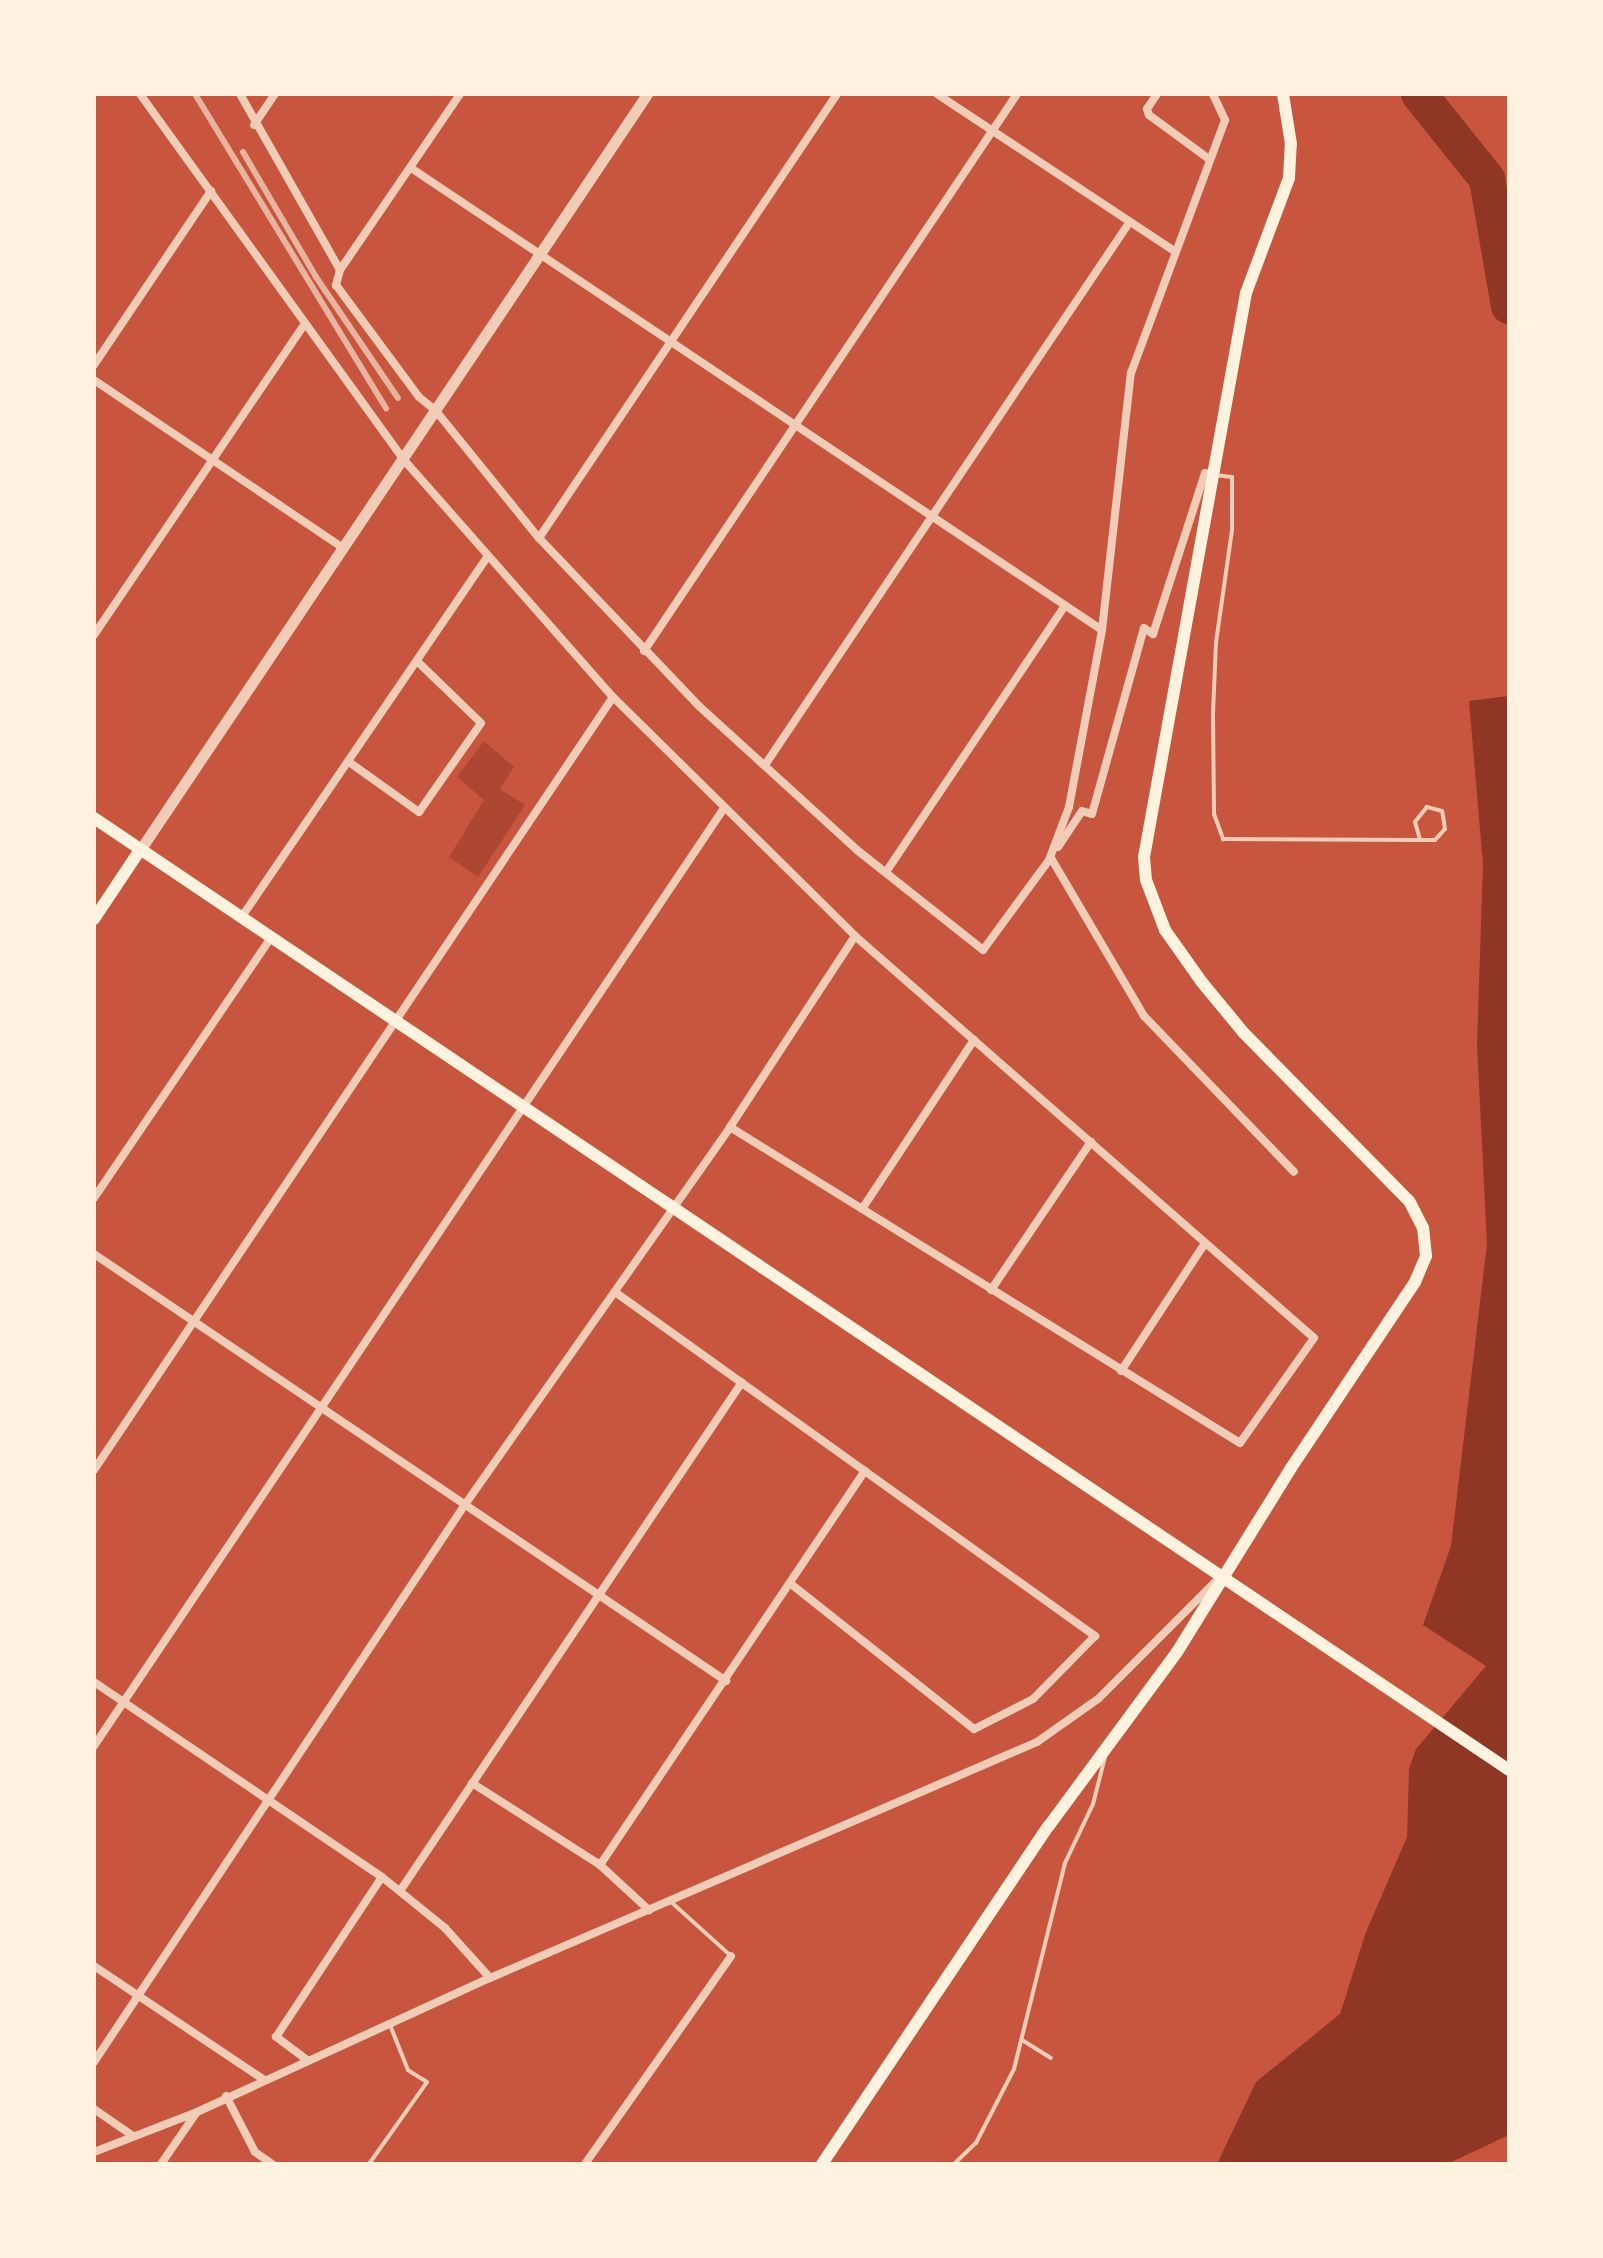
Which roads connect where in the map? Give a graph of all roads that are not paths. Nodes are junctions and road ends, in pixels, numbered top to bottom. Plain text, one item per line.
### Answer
1 (140, 94) edge
2 (240, 94) edge
3 (275, 94) edge
4 (460, 94) edge
5 (647, 94) edge
6 (837, 94) edge
7 (937, 94) edge
8 (1017, 94) edge
9 (1157, 94) edge
10 (1213, 94) edge
11 (1283, 94) edge
12 (254, 125) junction
13 (992, 131) junction
14 (1209, 159) junction
15 (411, 168) junction
16 (211, 191) junction
17 (1129, 223) junction
18 (1173, 250) junction
19 (541, 255) junction
20 (340, 270) junction
21 (303, 326) junction
22 (673, 342) junction
23 (94, 365) edge
24 (94, 380) edge
25 (436, 411) junction
26 (798, 426) junction
27 (213, 458) junction
28 (404, 460) junction
29 (1213, 474) junction
30 (933, 516) junction
31 (539, 538) junction
32 (343, 548) junction
33 (487, 558) junction
34 (1065, 606) junction
35 (1102, 630) junction
36 (94, 635) edge
37 (644, 651) junction
38 (418, 662) junction
39 (613, 697) junction
40 (349, 762) junction
41 (765, 765) junction
42 (724, 808) junction
43 (94, 818) edge
44 (1420, 840) junction
45 (140, 850) junction
46 (1049, 860) junction
47 (886, 872) junction
48 (241, 918) junction
49 (94, 919) edge
50 (855, 936) junction
51 (271, 938) junction
52 (396, 1021) junction
53 (974, 1040) junction
54 (524, 1108) junction
55 (730, 1127) junction
56 (1091, 1142) junction
57 (1294, 1172) dead end
58 (94, 1198) edge
59 (673, 1208) junction
60 (862, 1209) junction
61 (1203, 1246) junction
62 (94, 1254) edge
63 (991, 1290) junction
64 (615, 1292) junction
65 (192, 1324) junction
66 (1121, 1371) junction
67 (742, 1382) junction
68 (320, 1408) junction
69 (94, 1470) edge
70 (865, 1471) junction
71 (464, 1506) junction
72 (1222, 1576) junction
73 (790, 1583) junction
74 (600, 1597) junction
75 (726, 1681) junction
76 (94, 1682) edge
77 (123, 1702) junction
78 (94, 1746) edge
79 (1107, 1747) junction
80 (1509, 1770) edge
81 (472, 1783) junction
82 (268, 1799) junction
83 (600, 1865) junction
84 (382, 1877) junction
85 (400, 1891) junction
86 (670, 1901) junction
87 (649, 1910) junction
88 (731, 1956) joint
89 (94, 1966) edge
90 (490, 1978) junction
91 (139, 1995) junction
92 (389, 2023) junction
93 (1022, 2040) junction
94 (1051, 2058) dead end
95 (307, 2060) junction
96 (94, 2062) edge
97 (263, 2079) junction
98 (226, 2096) junction
99 (94, 2109) edge
100 (197, 2112) junction
101 (133, 2136) junction
102 (94, 2152) edge
103 (161, 2164) edge
104 (272, 2164) edge
105 (369, 2164) edge
106 (585, 2164) edge
107 (822, 2164) edge
108 (954, 2164) edge

1 - 16 street
2 - 12 street
3 - 12 street
4 - 15 street
5 - 19 street
6 - 22 street
7 - 13 street
8 - 13 street
9 - 14 street
10 - 14 street
11 - 29 main road
12 - 20 street
13 - 17 street
13 - 26 street
14 - 18 street
15 - 19 street
15 - 20 street
16 - 21 street
16 - 23 street
17 - 18 street
17 - 30 street
18 - 35 street
19 - 22 street
19 - 25 street
20 - 25 street
21 - 27 street
21 - 28 street
22 - 26 street
22 - 31 street
24 - 27 street
25 - 28 street
25 - 31 street
26 - 30 street
26 - 37 street
27 - 32 street
27 - 36 street
28 - 32 street
28 - 33 street
29 - 44 lane
29 - 46 street
29 - 72 main road
30 - 34 street
30 - 41 street
31 - 37 street
32 - 45 street
33 - 38 street
33 - 39 street
34 - 35 street
34 - 47 street
35 - 46 street
37 - 41 street
38 - 40 street
38 - 40 street
39 - 42 street
39 - 52 street
40 - 48 street
41 - 47 street
42 - 50 street
42 - 54 street
43 - 45 main road
44 - 44 lane
45 - 48 main road
45 - 49 main road
46 - 47 street
46 - 57 street
48 - 51 main road
50 - 53 street
50 - 55 street
51 - 52 main road
51 - 58 street
52 - 54 main road
52 - 65 street
53 - 56 street
53 - 60 street
54 - 59 main road
54 - 68 street
55 - 59 street
55 - 60 street
56 - 61 street
56 - 63 street
59 - 64 street
59 - 72 main road
60 - 63 street
61 - 66 street
61 - 66 street
62 - 65 street
63 - 66 street
64 - 67 street
64 - 71 street
65 - 68 street
65 - 69 street
67 - 70 street
67 - 74 street
68 - 71 street
68 - 77 street
70 - 73 street
70 - 73 street
71 - 74 street
71 - 82 street
72 - 79 main road
72 - 80 main road
72 - 86 street
73 - 75 street
74 - 75 street
74 - 81 street
75 - 83 street
76 - 77 street
77 - 78 street
77 - 82 street
79 - 93 lane
79 - 107 main road
81 - 83 street
81 - 85 street
82 - 84 street
82 - 91 street
83 - 87 street
84 - 85 street
84 - 95 street
85 - 90 street
86 - 87 street
86 - 88 lane
87 - 90 street
88 - 106 street
89 - 91 street
90 - 92 street
91 - 96 street
91 - 97 street
92 - 95 street
92 - 105 lane
93 - 94 lane
93 - 108 lane
95 - 97 street
97 - 98 street
98 - 100 street
98 - 104 street
99 - 101 street
100 - 101 street
100 - 103 street
101 - 102 street

